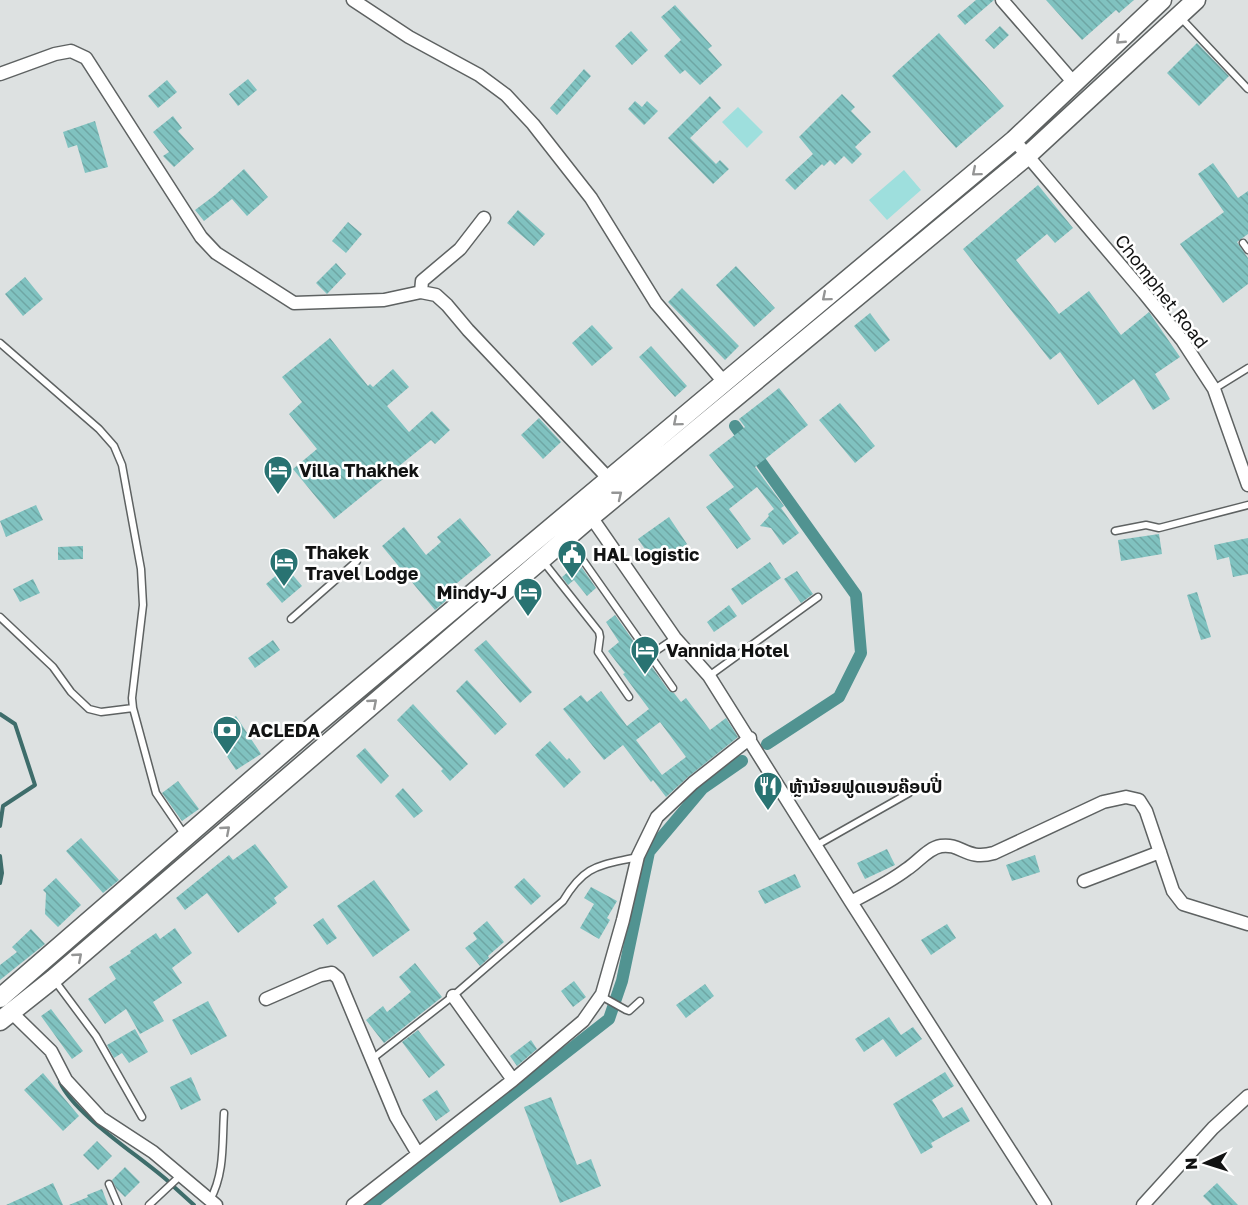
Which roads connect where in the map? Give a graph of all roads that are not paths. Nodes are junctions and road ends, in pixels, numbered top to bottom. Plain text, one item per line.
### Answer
1 (353, 0) edge
2 (1002, 0) edge
3 (1162, 0) edge
4 (1196, 0) edge
5 (1179, 15) junction
6 (0, 74) edge
7 (1074, 83) junction
8 (1248, 89) edge
9 (1014, 140) junction
10 (1027, 156) junction
11 (484, 218) dead end
12 (1243, 243) dead end
13 (1248, 250) edge
14 (421, 292) junction
15 (0, 343) edge
16 (1248, 368) edge
17 (723, 382) junction
18 (1214, 389) junction
19 (609, 479) junction
20 (1248, 485) edge
21 (1248, 505) edge
22 (586, 510) junction
23 (1115, 531) dead end
24 (567, 538) junction
25 (541, 560) junction
26 (357, 561) dead end
27 (818, 597) dead end
28 (0, 616) edge
29 (291, 619) dead end
30 (675, 638) junction
31 (650, 655) junction
32 (709, 676) junction
33 (673, 688) dead end
34 (629, 697) dead end
35 (132, 708) junction
36 (750, 738) junction
37 (909, 793) dead end
38 (186, 837) junction
39 (817, 845) junction
40 (1160, 852) junction
41 (638, 856) junction
42 (1084, 881) dead end
43 (851, 903) junction
44 (1248, 924) edge
45 (53, 979) junction
46 (453, 996) junction
47 (601, 996) junction
48 (266, 999) dead end
49 (640, 1001) dead end
50 (4, 1010) edge
51 (372, 1059) junction
52 (513, 1080) junction
53 (1248, 1096) edge
54 (224, 1113) dead end
55 (142, 1117) dead end
56 (418, 1154) junction
57 (181, 1175) junction
58 (110, 1184) dead end
59 (213, 1202) edge
60 (118, 1205) edge
61 (149, 1205) edge
62 (353, 1205) edge
63 (1045, 1205) edge
64 (1143, 1205) edge

1 - 17 street
2 - 7 street
3 -> 7 main road
4 - 5 main road
5 - 8 lane
5 - 10 main road
6 - 14 street
7 - 9 main road
9 - 10 street, Chomphet Road
9 -> 17 main road
10 - 18 street, Chomphet Road
22 -> 10 main road
11 - 14 street
12 - 13 lane
14 - 19 street
15 - 35 lane
16 - 18 lane
17 -> 19 main road
18 - 20 street, Chomphet Road
19 - 22 main road
21 - 23 lane
22 - 24 main road
22 - 30 street
22 - 38 main road
24 - 25 main road
24 - 31 lane
25 - 34 lane
45 -> 25 main road
26 - 29 lane
27 - 32 lane
28 - 35 lane
30 - 31 lane
30 - 32 street
31 - 33 lane
32 - 36 street
35 - 38 lane
36 - 39 street
36 - 41 street
37 - 39 lane
38 - 50 main road
39 - 43 street
40 - 42 street
40 - 43 street
40 - 44 street
41 - 46 lane
41 - 47 street
43 - 63 street
45 - 50 main road
45 - 55 lane
46 - 51 lane
46 - 52 street
47 - 49 lane
47 - 52 street
48 - 51 street
50 - 57 street
51 - 56 street
52 - 56 street
53 - 64 street
54 - 59 lane
56 - 62 street
57 - 59 street
57 - 61 lane
58 - 60 lane

